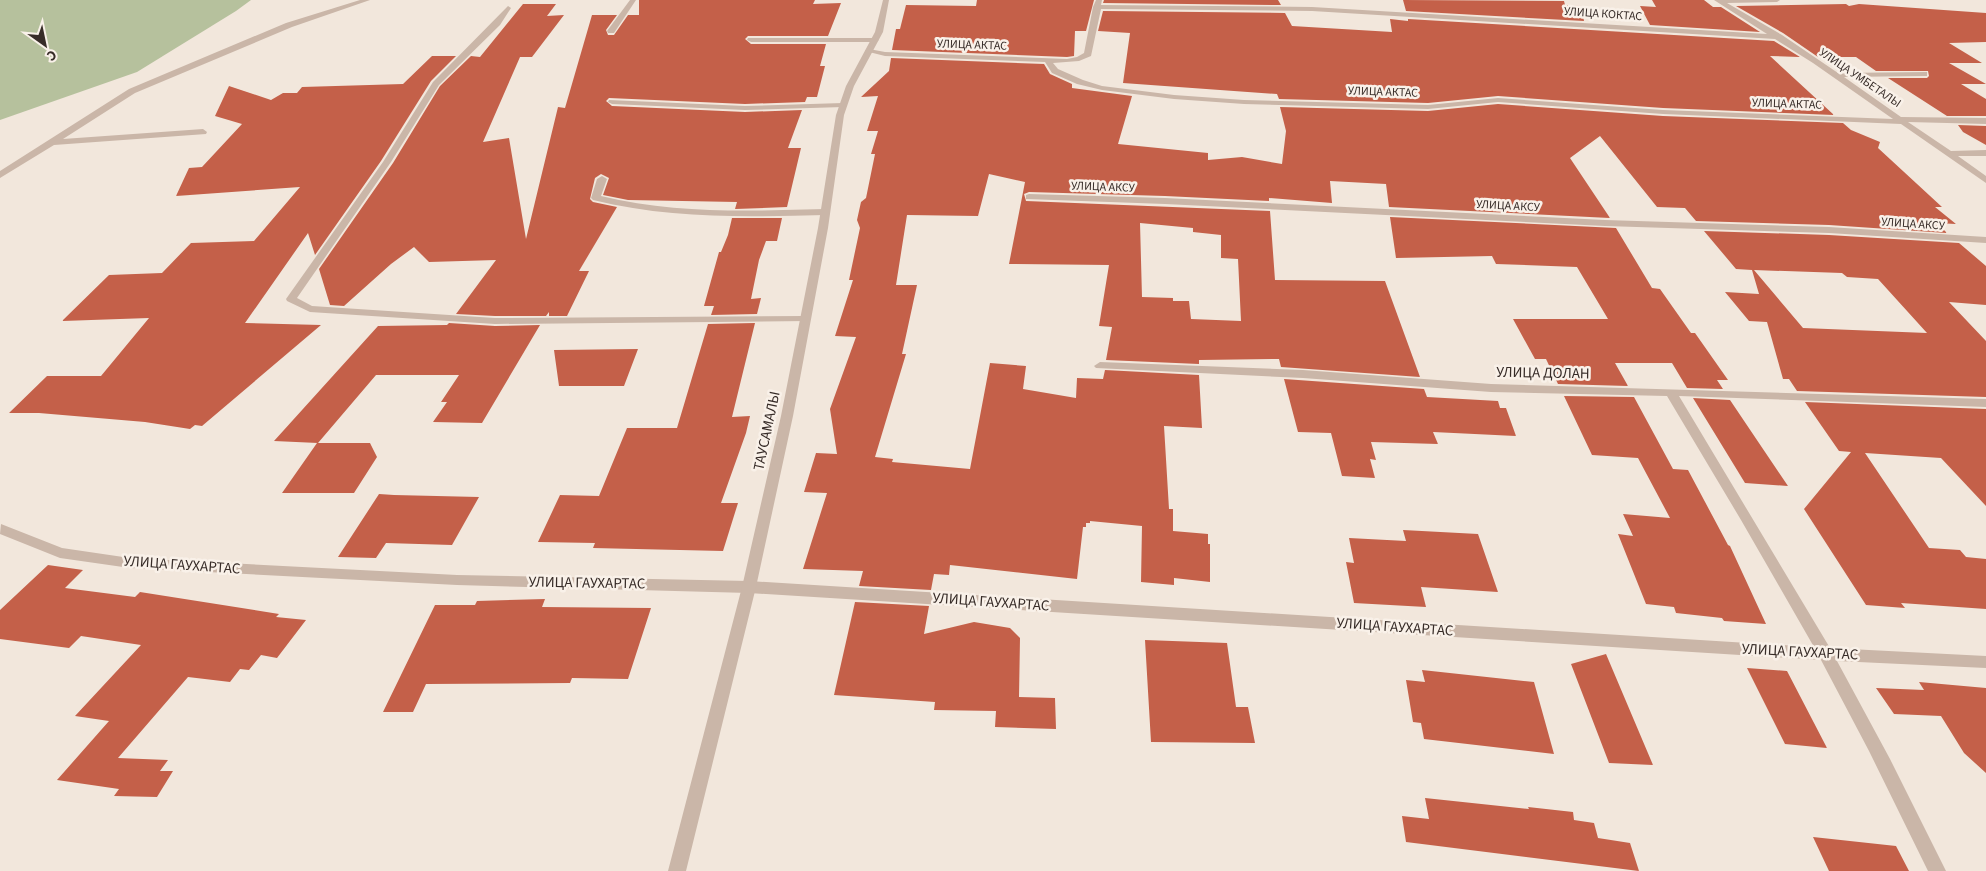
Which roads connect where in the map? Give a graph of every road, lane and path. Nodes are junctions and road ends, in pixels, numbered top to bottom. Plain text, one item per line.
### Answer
1 (367, 0) edge
2 (633, 0) edge
3 (886, 0) edge
4 (1718, 0) edge
5 (1777, 0) edge
6 (1097, 3) edge
7 (508, 8) dead end
8 (611, 32) dead end
9 (1778, 37) junction
10 (751, 40) dead end
11 (875, 40) junction
12 (869, 52) junction
13 (1047, 60) junction
14 (1924, 74) dead end
15 (1837, 75) junction
16 (612, 102) dead end
17 (844, 105) junction
18 (1903, 120) junction
19 (1986, 121) edge
20 (203, 132) dead end
21 (54, 142) junction
22 (1986, 153) edge
23 (1949, 154) junction
24 (0, 174) edge
25 (602, 179) dead end
26 (1986, 180) edge
27 (1029, 198) dead end
28 (825, 212) junction
29 (1986, 240) edge
30 (804, 319) junction
31 (1100, 366) dead end
32 (1671, 392) junction
33 (1986, 403) edge
34 (1, 529) edge
35 (748, 587) junction
36 (1825, 654) junction
37 (1986, 662) edge
38 (677, 871) edge
39 (1936, 871) edge

1 - 21 street
2 - 8 street
3 - 11 street, ТАУСАМАЛЫ
4 - 5 street
4 - 9 street, УЛИЦА УМБЕТАЛЫ
6 - 9 street, УЛИЦА КОКТАС
6 - 13 street
7 - 30 street
9 - 15 street, УЛИЦА УМБЕТАЛЫ
10 - 11 street
11 - 12 street, ТАУСАМАЛЫ
12 - 13 street, УЛИЦА АКТАС
12 - 17 street, ТАУСАМАЛЫ
13 - 18 street, УЛИЦА АКТАС
14 - 15 street
15 - 18 street, УЛИЦА УМБЕТАЛЫ
16 - 17 street
17 - 28 street, ТАУСАМАЛЫ
18 - 19 street, УЛИЦА АКТАС
18 - 23 street, УЛИЦА УМБЕТАЛЫ
20 - 21 street
21 - 24 street
22 - 23 street
23 - 26 street, УЛИЦА УМБЕТАЛЫ
25 - 28 street
27 - 29 street, УЛИЦА АКСУ
28 - 30 street, ТАУСАМАЛЫ
30 - 35 street, ТАУСАМАЛЫ
31 - 32 street, УЛИЦА ДОЛАН
32 - 33 street, УЛИЦА ДОЛАН
32 - 36 street
34 - 35 street, УЛИЦА ГАУХАРТАС
35 - 36 street, УЛИЦА ГАУХАРТАС
35 - 38 street, ТАУСАМАЛЫ
36 - 37 street, УЛИЦА ГАУХАРТАС
36 - 39 street

